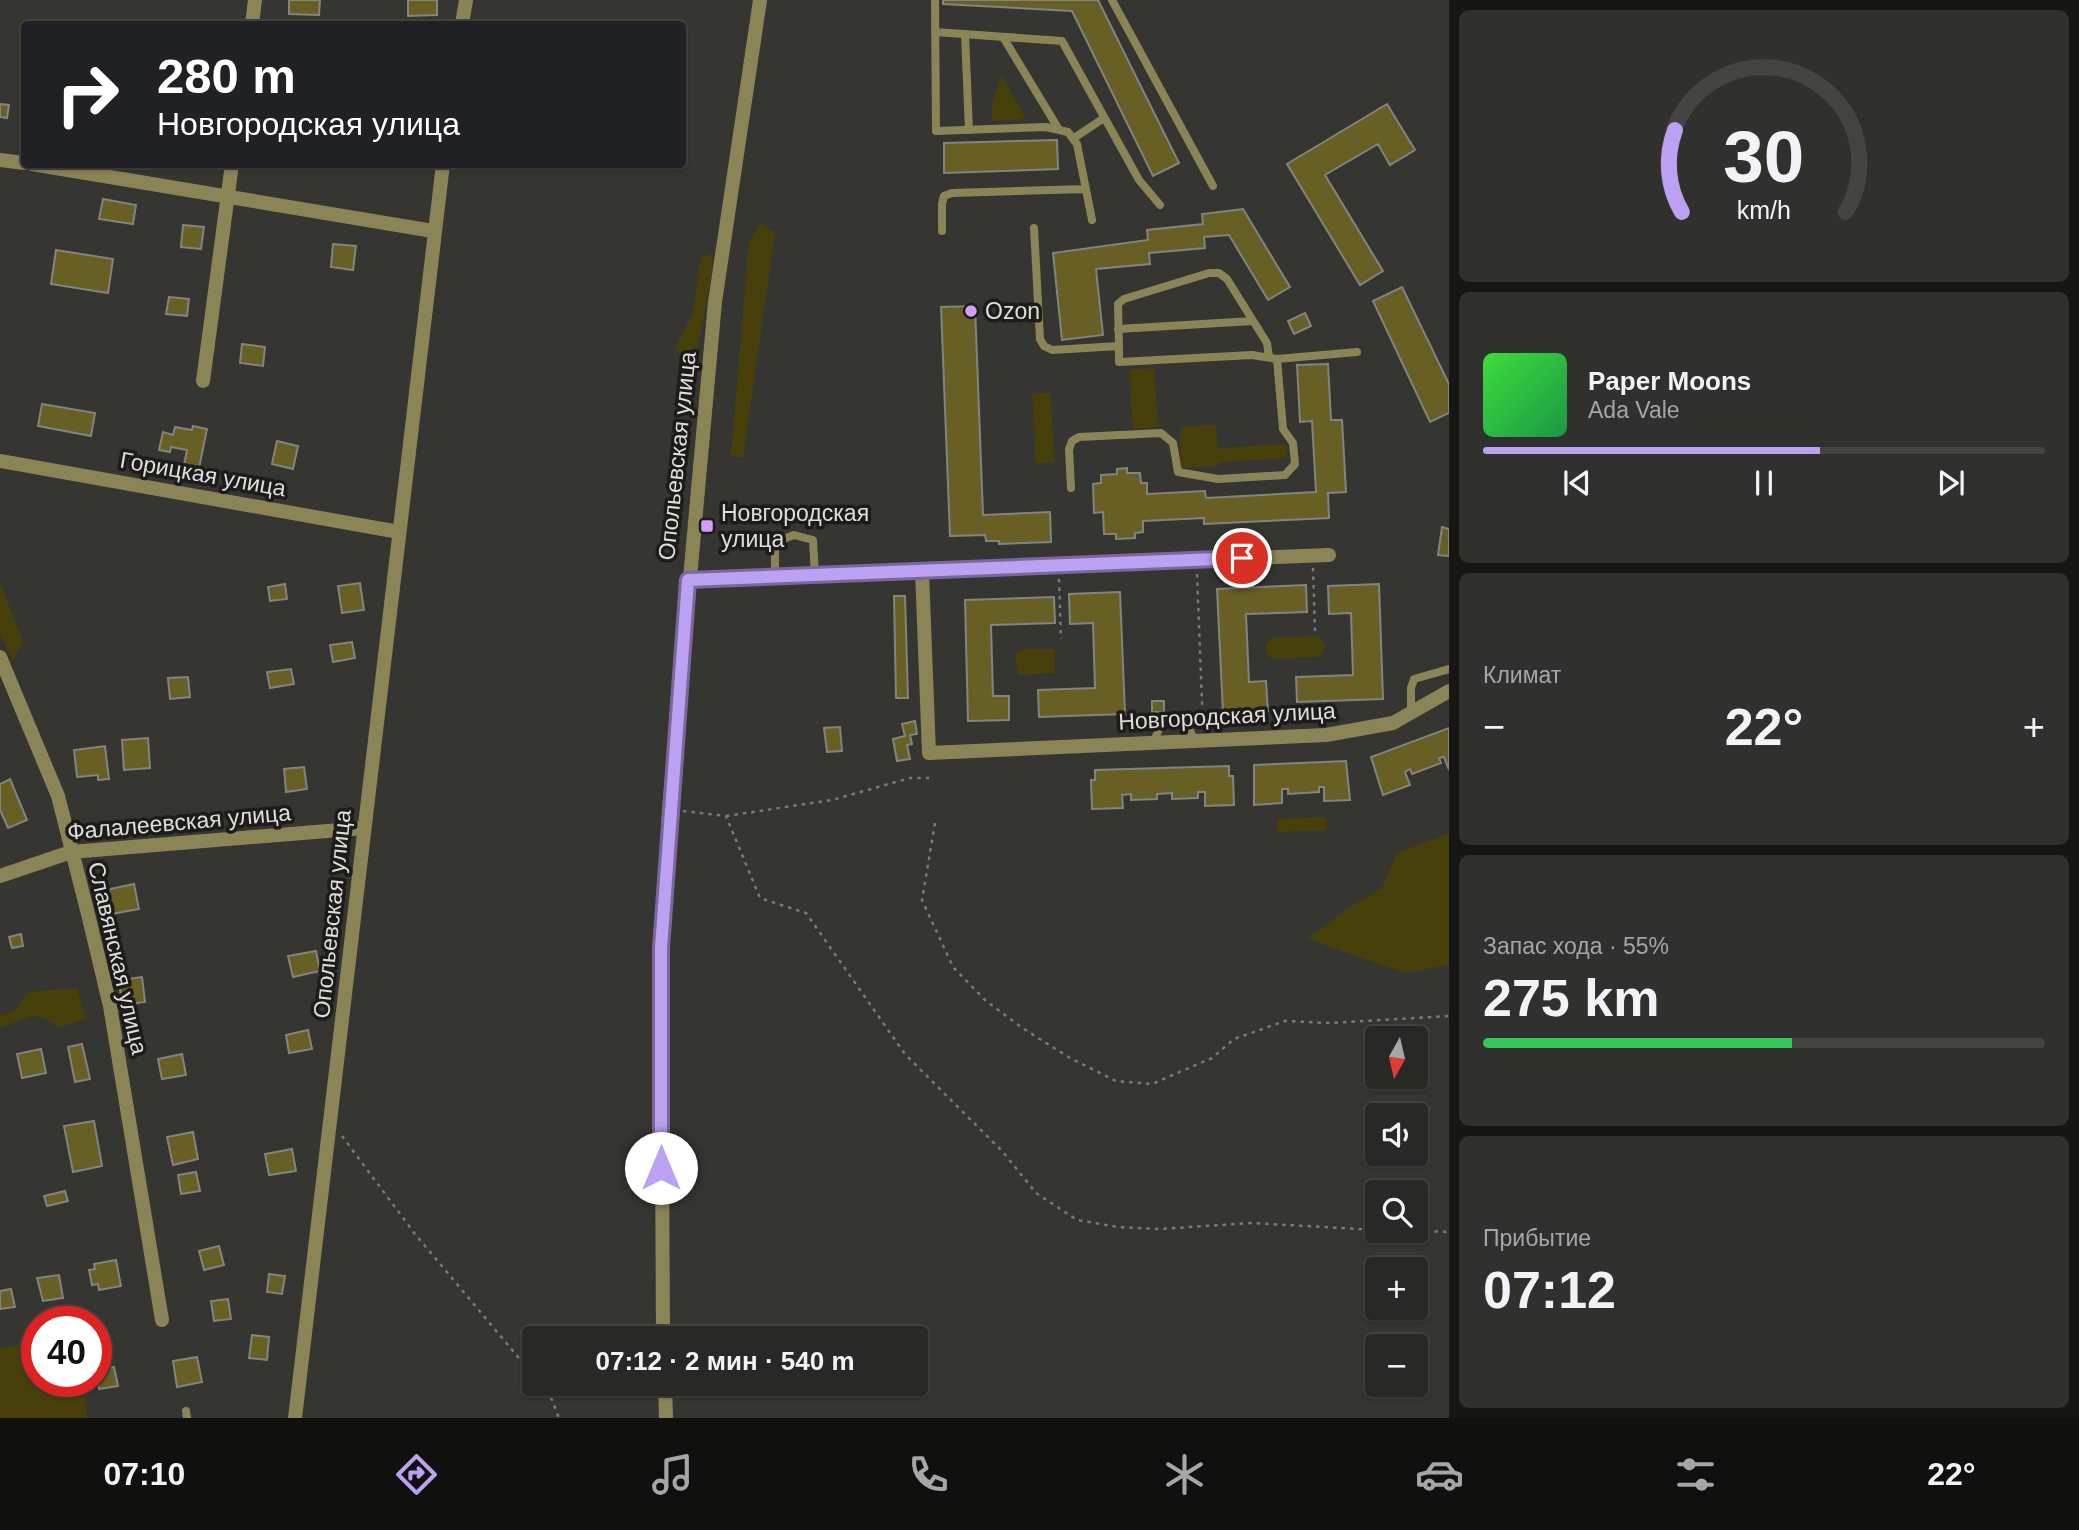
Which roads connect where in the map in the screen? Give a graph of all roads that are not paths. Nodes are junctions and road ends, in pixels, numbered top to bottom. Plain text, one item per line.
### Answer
1 (255, 0) edge
2 (466, 0) edge
3 (760, 0) edge
4 (935, 0) edge
5 (1112, 0) edge
6 (252, 21) edge
7 (462, 21) edge
8 (935, 32) junction
9 (965, 34) junction
10 (1003, 37) junction
11 (1104, 118) junction
12 (1058, 128) junction
13 (969, 130) junction
14 (1074, 138) junction
15 (0, 160) edge
16 (21, 163) edge
17 (57, 168) edge
18 (231, 168) edge
19 (442, 168) edge
20 (1213, 186) dead end
21 (1086, 189) junction
22 (228, 195) junction
23 (1160, 205) dead end
24 (1092, 220) dead end
25 (1034, 228) dead end
26 (433, 231) junction
27 (942, 231) dead end
28 (1253, 321) junction
29 (1118, 329) junction
30 (1119, 346) junction
31 (1357, 352) dead end
32 (1273, 358) junction
33 (203, 381) dead end
34 (0, 461) edge
35 (1071, 488) dead end
36 (398, 532) junction
37 (1329, 555) dead end
38 (922, 571) junction
39 (815, 575) junction
40 (775, 577) junction
41 (688, 580) junction
42 (0, 657) edge
43 (1449, 669) edge
44 (1449, 691) edge
45 (1411, 714) junction
46 (1199, 742) junction
47 (1153, 744) junction
48 (364, 828) junction
49 (71, 852) junction
50 (0, 876) edge
51 (162, 1320) dead end
52 (663, 1326) edge
53 (665, 1396) edge
54 (295, 1418) edge
55 (666, 1418) edge

1 - 6 street
2 - 7 street
3 - 41 street, Опольевская улица
4 - 8 lane
5 - 20 lane
8 - 9 lane
8 - 13 lane
9 - 10 lane
9 - 13 lane
10 - 11 lane
10 - 12 lane
11 - 14 lane
11 - 23 lane
12 - 13 lane
12 - 14 lane
14 - 21 lane
15 - 16 street
17 - 22 street
18 - 22 street
19 - 26 street, Опольевская улица
21 - 24 lane
21 - 27 lane
22 - 26 street
22 - 33 street
25 - 30 lane
26 - 36 street, Опольевская улица
28 - 29 lane
28 - 29 lane
28 - 32 lane
29 - 30 lane
30 - 32 lane
31 - 32 lane
32 - 35 lane
34 - 36 street, Горицкая улица
36 - 48 street, Опольевская улица
37 - 38 street
38 - 39 street
38 - 47 street, Новгородская улица
39 - 40 street
39 - 40 lane
40 - 41 street
41 - 52 street, Опольевская улица
42 - 49 street, Славянская улица
43 - 45 lane
44 - 45 street, Новгородская улица
45 - 46 street, Новгородская улица
46 - 47 street, Новгородская улица
46 - 47 lane
48 - 49 street, Фалалеевская улица
48 - 54 street, Опольевская улица
49 - 50 street, Фалалеевская улица
49 - 51 street, Славянская улица
53 - 55 street

